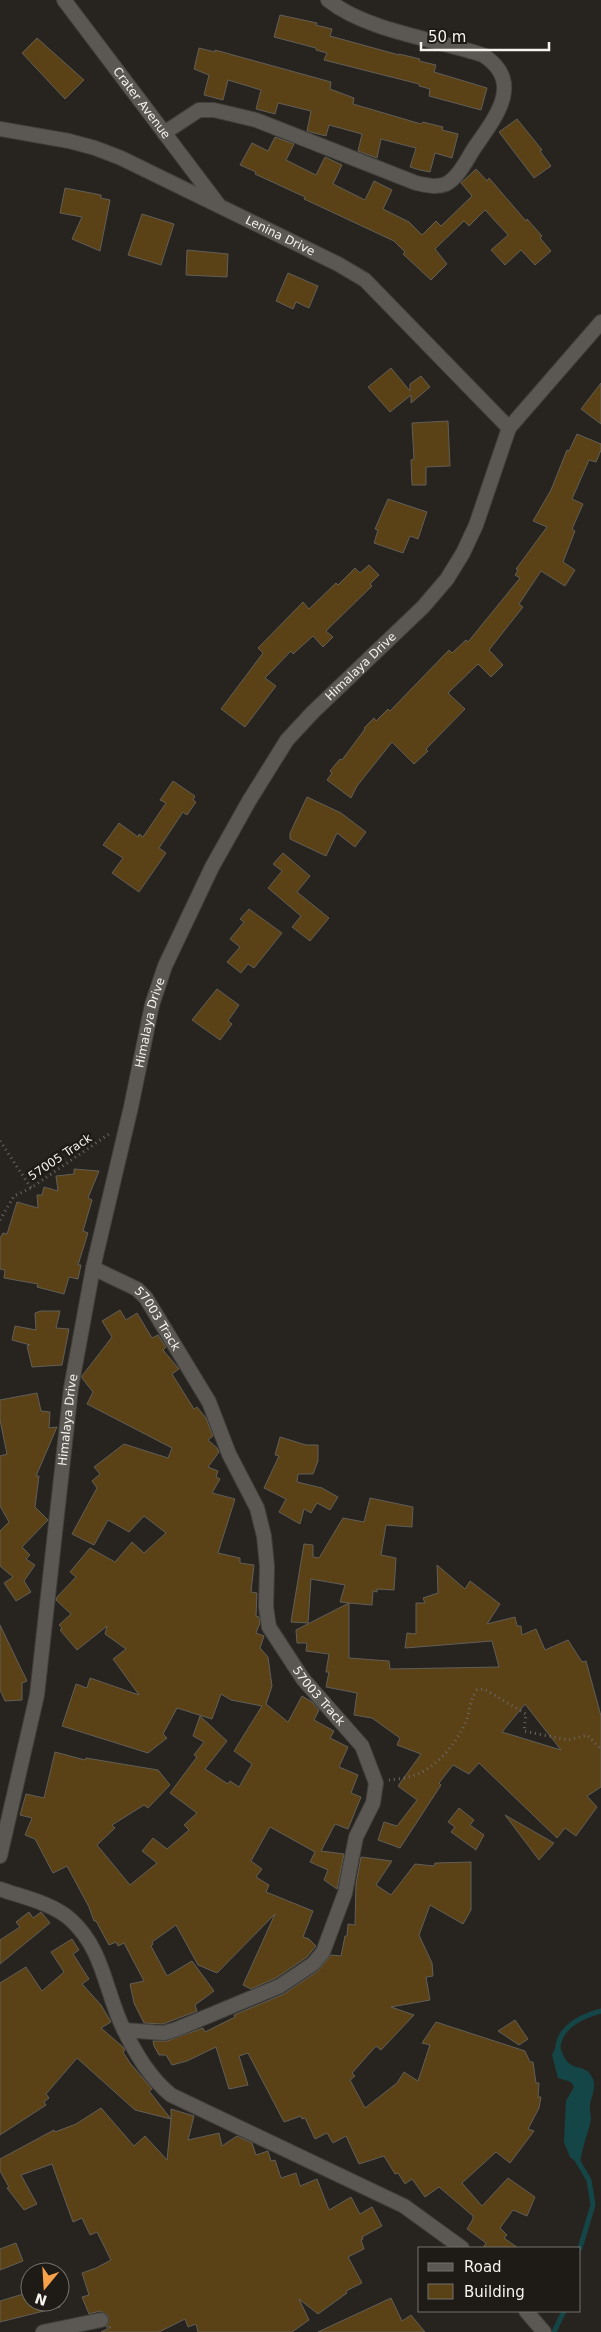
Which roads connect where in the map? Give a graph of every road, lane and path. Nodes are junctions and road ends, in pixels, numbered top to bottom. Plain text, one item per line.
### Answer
1 (64, 0) edge
2 (328, 0) edge
3 (0, 129) edge
4 (164, 133) junction
5 (220, 206) junction
6 (601, 322) edge
7 (509, 428) junction
8 (113, 1129) dead end
9 (0, 1141) edge
10 (31, 1188) junction
11 (0, 1220) edge
12 (93, 1268) junction
13 (601, 1748) edge
14 (376, 1783) junction
15 (0, 1856) edge
16 (0, 1889) edge
17 (124, 2030) junction
18 (461, 2247) edge
19 (527, 2312) edge
20 (101, 2320) dead end
21 (43, 2332) edge
22 (544, 2332) edge

1 - 4 street, Crater Avenue
2 - 4 street
3 - 5 street, Lenina Drive
4 - 5 street, Crater Avenue
5 - 7 street, Lenina Drive
6 - 7 street, Himalaya Drive
7 - 12 street, Himalaya Drive
8 - 10 path, 57005 Track
9 - 10 path
10 - 11 path, 57005 Track
12 - 14 street, 57003 Track
12 - 15 street, Himalaya Drive
13 - 14 path
14 - 17 street
16 - 17 street
17 - 18 street
19 - 22 street
20 - 21 street

